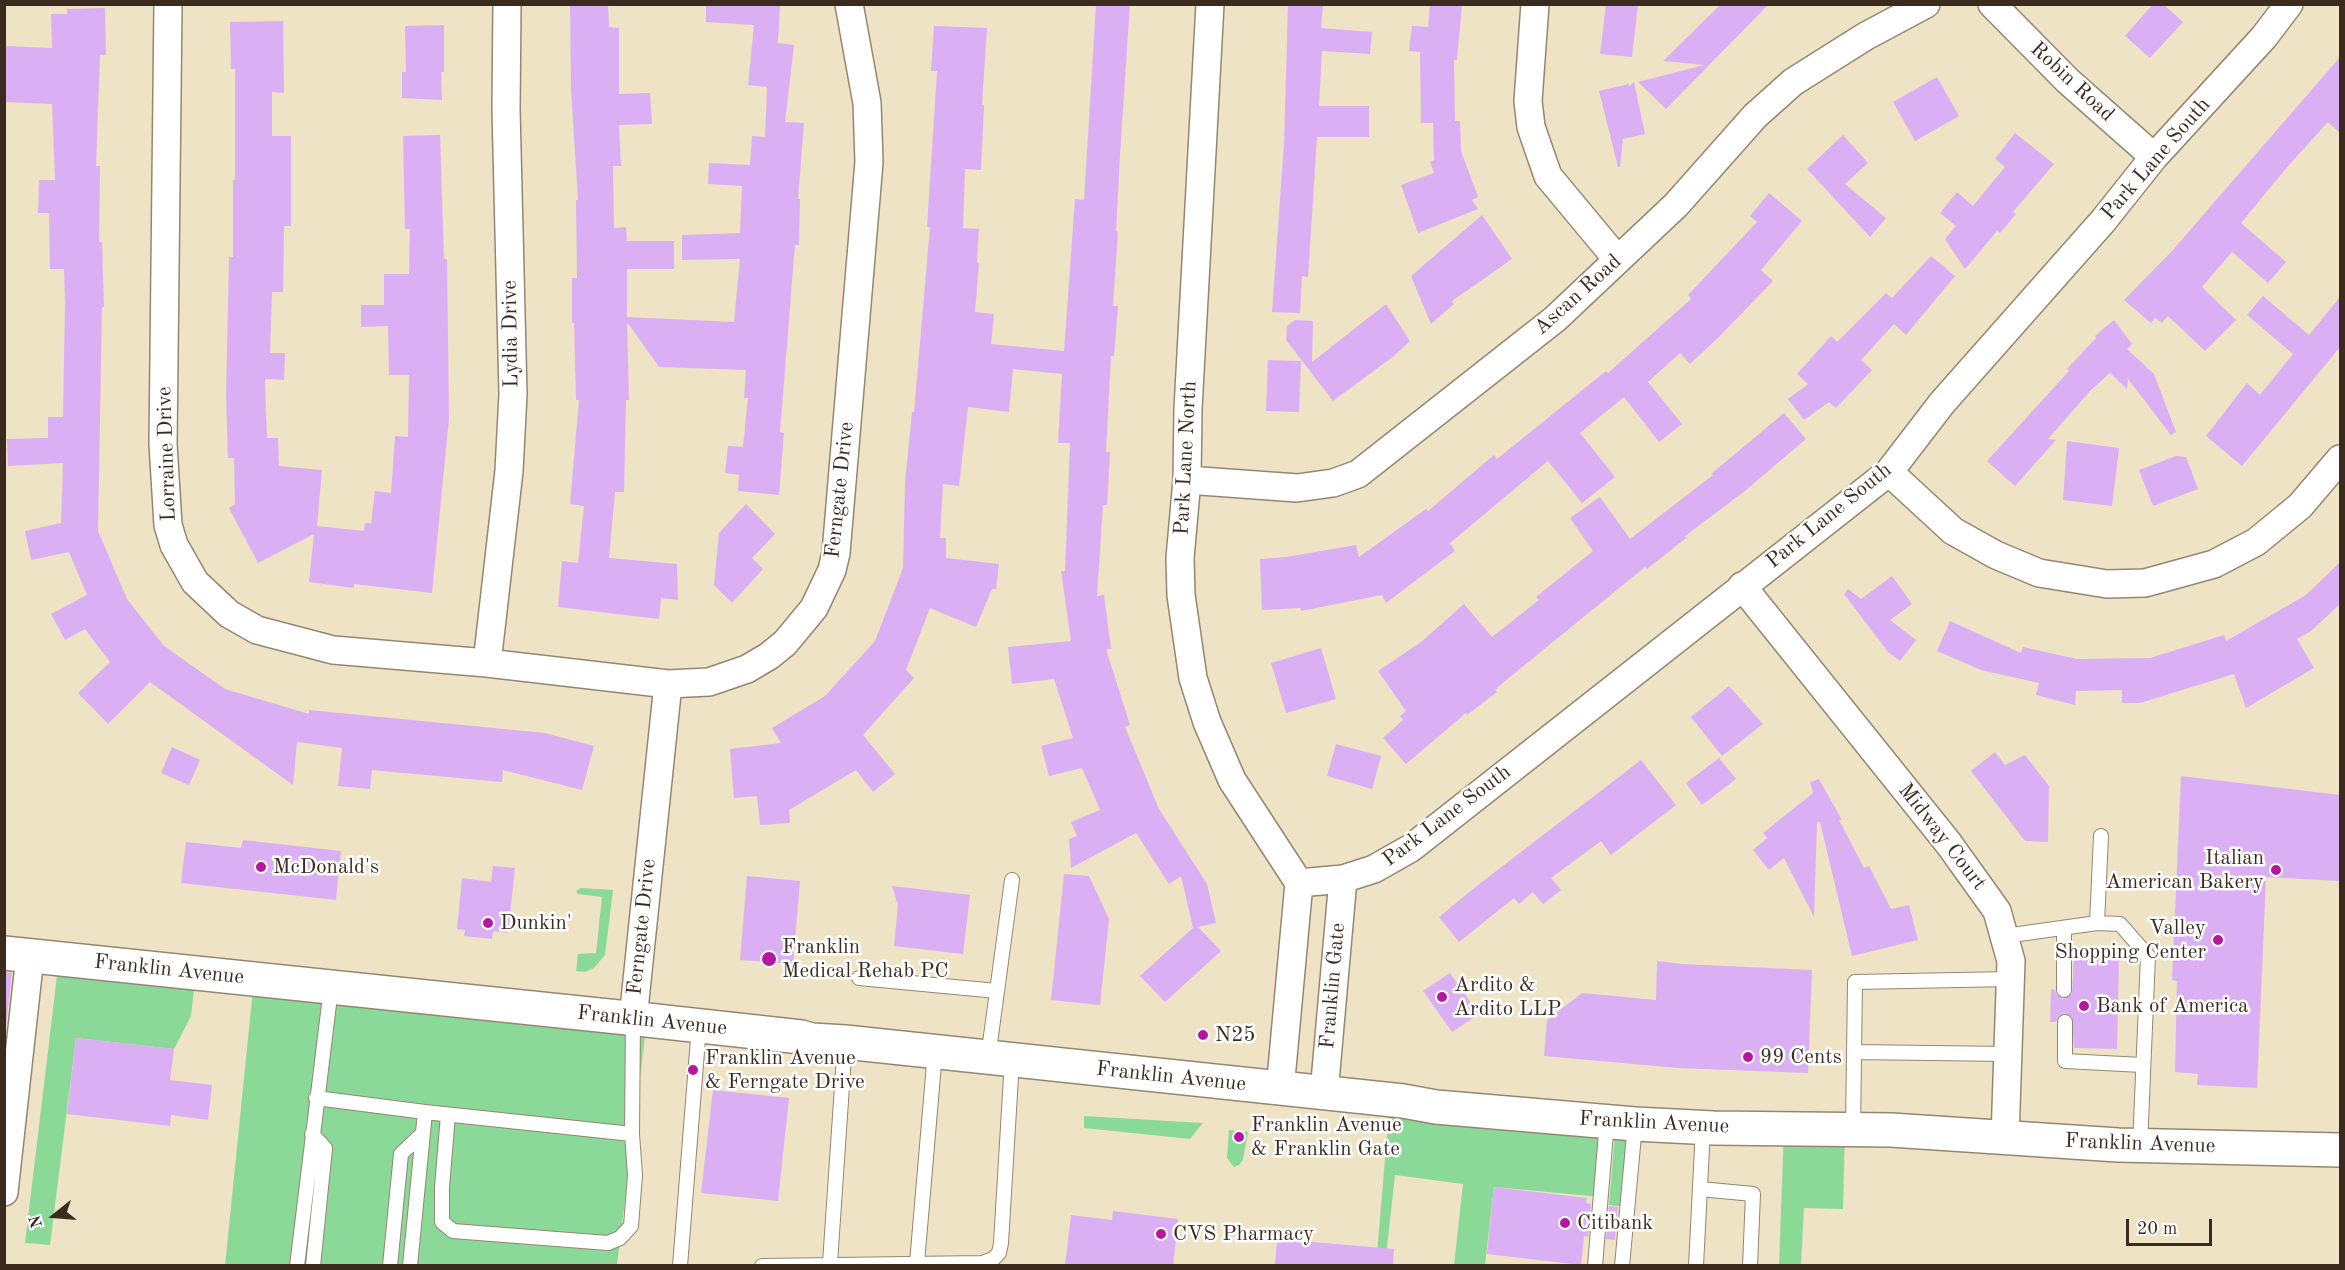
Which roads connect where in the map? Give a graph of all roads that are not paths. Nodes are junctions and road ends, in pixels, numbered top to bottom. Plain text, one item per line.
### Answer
1 (168, 4) edge
2 (507, 4) edge
3 (849, 4) edge
4 (1210, 4) edge
5 (1535, 4) edge
6 (1926, 4) edge
7 (1992, 4) edge
8 (2289, 4) edge
9 (2154, 157) junction
10 (1617, 259) junction
11 (2340, 459) edge
12 (1889, 472) junction
13 (1187, 480) junction
14 (1742, 586) junction
15 (487, 663) junction
16 (668, 684) junction
17 (2101, 836) dead end
18 (1343, 879) junction
19 (1012, 880) dead end
20 (1299, 883) junction
21 (2097, 923) junction
22 (2064, 928) junction
23 (2005, 936) junction
24 (17, 955) edge
25 (860, 978) dead end
26 (2010, 979) junction
27 (331, 988) junction
28 (2064, 990) dead end
29 (997, 991) junction
30 (633, 1019) junction
31 (2065, 1022) dead end
32 (699, 1026) junction
33 (845, 1042) junction
34 (935, 1052) junction
35 (1854, 1052) junction
36 (2008, 1054) junction
37 (1000, 1059) junction
38 (2142, 1065) junction
39 (1280, 1089) junction
40 (1323, 1093) junction
41 (316, 1098) junction
42 (425, 1112) junction
43 (448, 1115) junction
44 (1621, 1123) junction
45 (1703, 1128) junction
46 (1853, 1130) junction
47 (312, 1134) junction
48 (422, 1134) junction
49 (632, 1134) junction
50 (2005, 1138) junction
51 (2140, 1146) junction
52 (2340, 1150) edge
53 (1700, 1190) junction
54 (4, 1192) edge
55 (830, 1263) junction
56 (916, 1263) junction
57 (297, 1266) edge
58 (313, 1266) edge
59 (390, 1266) edge
60 (410, 1266) edge
61 (680, 1266) edge
62 (762, 1266) edge
63 (1595, 1266) edge
64 (1622, 1266) edge
65 (1696, 1266) edge
66 (1750, 1266) edge

1 - 15 street, Lorraine Drive
2 - 15 street, Lydia Drive
3 - 16 street, Ferngate Drive
4 - 13 street, Park Lane North
5 - 10 street
6 - 10 street, Ascan Road
7 - 9 street, Robin Road
8 - 9 street, Park Lane South
9 - 12 street, Park Lane South
10 - 13 street, Ascan Road
11 - 12 street
12 - 14 street, Park Lane South
13 - 20 street, Park Lane North
14 - 18 street, Park Lane South
14 - 23 street, Midway Court
15 - 16 street, Lorraine Drive
16 - 30 street, Ferngate Drive
17 - 21 lane
18 - 20 street, Park Lane South
18 - 40 street, Franklin Gate
19 - 29 lane
20 - 39 street, Franklin Gate
21 - 22 lane
21 - 38 lane
22 - 23 lane
22 - 28 lane
23 - 26 street, Midway Court
24 - 27 main road, Franklin Avenue
24 - 54 street
25 - 29 lane
26 - 35 lane
26 - 36 street, Midway Court
27 - 30 main road, Franklin Avenue
27 - 41 lane
29 - 37 lane
30 - 32 main road, Franklin Avenue
30 - 49 lane
31 - 38 lane
32 - 33 main road, Franklin Avenue
32 - 61 lane
33 - 34 main road, Franklin Avenue
33 - 55 lane
34 - 37 main road, Franklin Avenue
34 - 56 lane
35 - 36 lane
35 - 46 lane
36 - 50 street, Midway Court
37 - 39 main road, Franklin Avenue
37 - 56 lane
38 - 51 lane
39 - 40 main road, Franklin Avenue
40 - 44 main road, Franklin Avenue
41 - 42 lane
41 - 47 lane
42 - 43 lane
42 - 48 lane
43 - 49 lane
43 - 49 lane
44 - 45 main road, Franklin Avenue
44 - 63 lane
44 - 64 lane
45 - 46 main road, Franklin Avenue
45 - 53 lane
46 - 50 main road, Franklin Avenue
47 - 57 lane
47 - 58 lane
48 - 59 lane
48 - 60 lane
50 - 51 main road, Franklin Avenue
51 - 52 main road, Franklin Avenue
53 - 65 lane
53 - 66 lane
55 - 56 lane
55 - 62 lane

